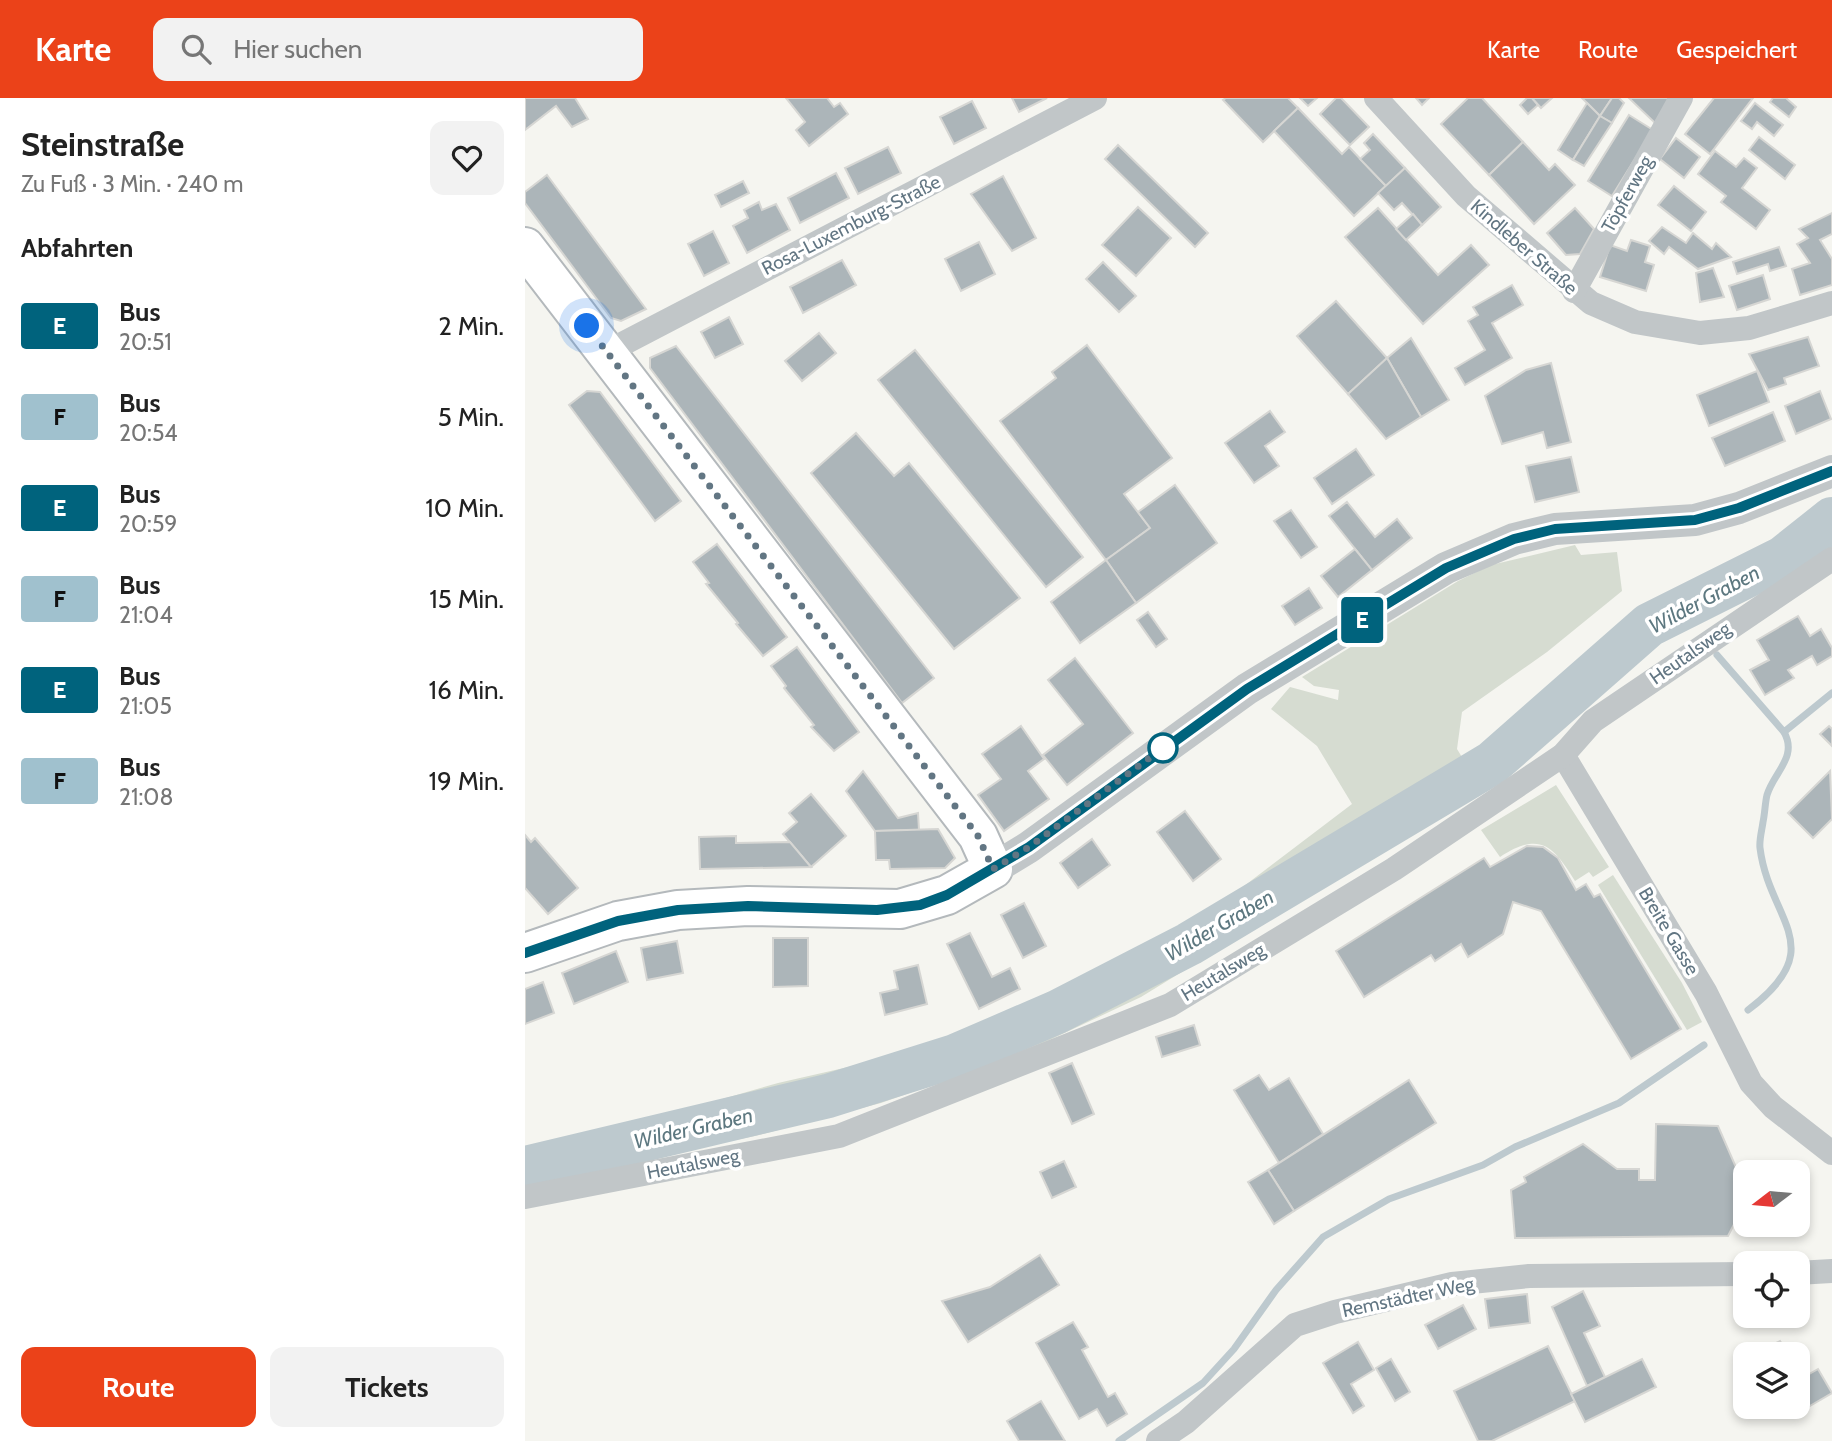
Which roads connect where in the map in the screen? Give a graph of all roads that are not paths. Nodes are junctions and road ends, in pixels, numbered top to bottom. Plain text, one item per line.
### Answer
1 (1095, 98) edge
2 (1375, 98) edge
3 (1681, 98) edge
4 (525, 247) edge
5 (1574, 291) junction
6 (1832, 303) edge
7 (607, 352) junction
8 (1832, 471) edge
9 (1832, 559) edge
10 (1563, 755) junction
11 (993, 869) junction
12 (525, 953) edge
13 (1832, 1153) edge
14 (525, 1197) edge
15 (1832, 1271) edge
16 (1810, 1272) edge
17 (1733, 1274) edge
18 (1158, 1441) edge

1 - 7 street, Rosa-Luxemburg-Straße
2 - 5 street, Kindleber Straße
3 - 5 street, Töpferweg
4 - 7 main road
5 - 6 street, Kindleber Straße
7 - 11 main road
8 - 11 street
9 - 10 street, Heutalsweg
10 - 13 street, Breite Gasse
10 - 14 street, Heutalsweg
11 - 12 main road
15 - 16 street
17 - 18 street, Remstädter Weg

